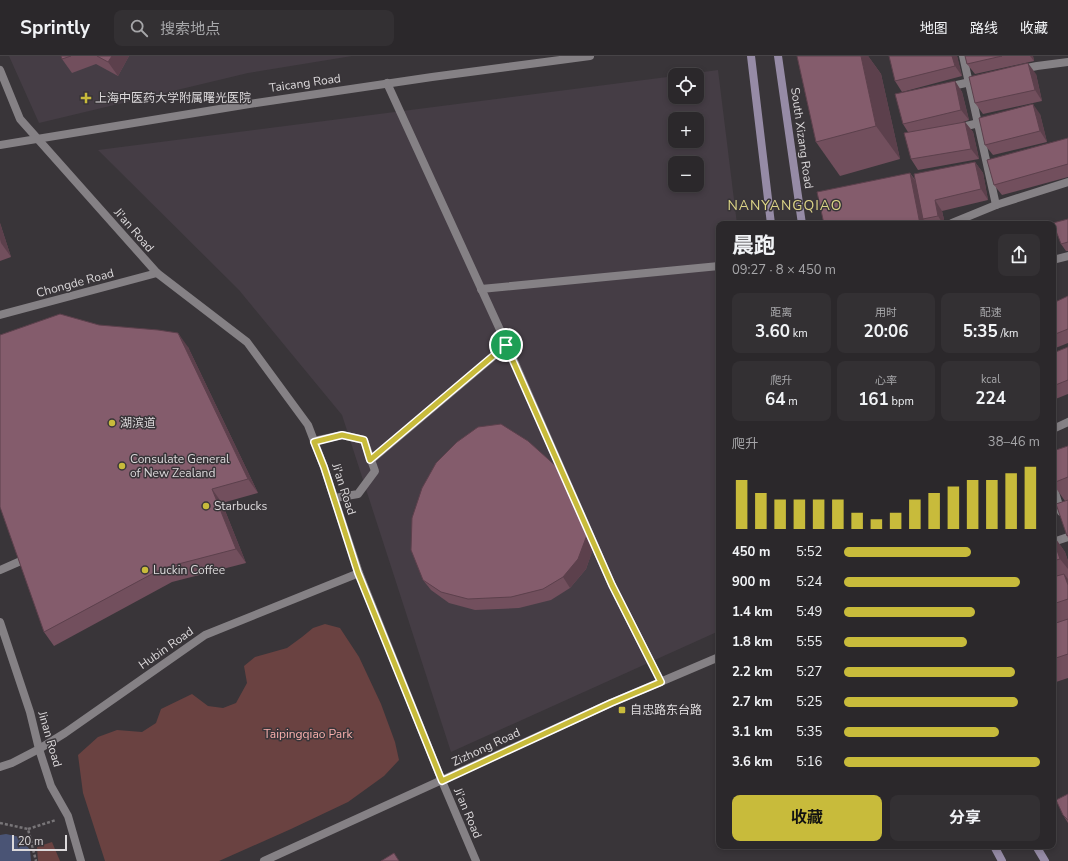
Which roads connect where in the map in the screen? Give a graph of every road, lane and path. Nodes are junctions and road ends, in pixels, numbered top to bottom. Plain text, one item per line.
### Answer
1 (590, 56) edge
2 (751, 56) edge
3 (778, 56) edge
4 (963, 56) edge
5 (570, 57) edge
6 (1068, 62) edge
7 (0, 70) edge
8 (1014, 71) edge
9 (984, 78) edge
10 (969, 82) junction
11 (387, 84) junction
12 (938, 90) edge
13 (993, 120) edge
14 (978, 124) junction
15 (948, 130) edge
16 (38, 139) junction
17 (0, 145) edge
18 (1068, 182) edge
19 (996, 204) junction
20 (771, 221) edge
21 (802, 221) edge
22 (957, 221) edge
23 (1068, 256) edge
24 (1056, 259) edge
25 (716, 266) edge
26 (157, 274) junction
27 (481, 289) junction
28 (0, 316) edge
29 (506, 345) junction
30 (1068, 422) edge
31 (1056, 428) edge
32 (314, 442) junction
33 (370, 460) junction
34 (335, 498) junction
35 (1056, 500) edge
36 (1066, 524) edge
37 (1056, 538) edge
38 (23, 560) edge
39 (0, 570) edge
40 (358, 573) junction
41 (0, 622) edge
42 (716, 659) edge
43 (661, 682) junction
44 (39, 749) junction
45 (0, 767) edge
46 (442, 781) junction
47 (68, 816) junction
48 (0, 823) edge
49 (28, 829) junction
50 (996, 849) edge
51 (1038, 849) edge
52 (36, 861) edge
53 (81, 861) edge
54 (264, 861) edge
55 (476, 861) edge
56 (1002, 861) edge
57 (1045, 861) edge

1 - 5 street, Taicang Road
2 - 20 main road
3 - 21 main road, South Xizang Road
4 - 10 street
5 - 11 street, Taicang Road
6 - 8 street
7 - 16 street, Ji'an Road
9 - 10 street
10 - 12 street
10 - 14 street
11 - 16 street, Taicang Road
11 - 27 street
13 - 14 street
14 - 15 street
14 - 19 street
16 - 17 street, Taicang Road
16 - 26 street, Ji'an Road
18 - 19 street
19 - 22 street
23 - 24 street
25 - 27 street
26 - 28 street, Chongde Road
26 - 32 street, Ji'an Road
27 - 29 street
29 - 33 street
29 - 43 street
30 - 31 street
32 - 33 street
32 - 34 street, Ji'an Road
33 - 34 street
34 - 40 street, Ji'an Road
35 - 36 street
36 - 37 street
38 - 39 street
40 - 44 street, Hubin Road
40 - 46 street, Ji'an Road
41 - 44 street, Jinan Road
42 - 43 street, Zizhong Road
43 - 46 street, Zizhong Road
44 - 45 street, Hubin Road
44 - 47 street, Jinan Road
46 - 54 street, Zizhong Road
46 - 55 street, Ji'an Road
47 - 49 path
47 - 53 street, Jinan Road
48 - 49 path
49 - 52 path
50 - 56 main road
51 - 57 main road

